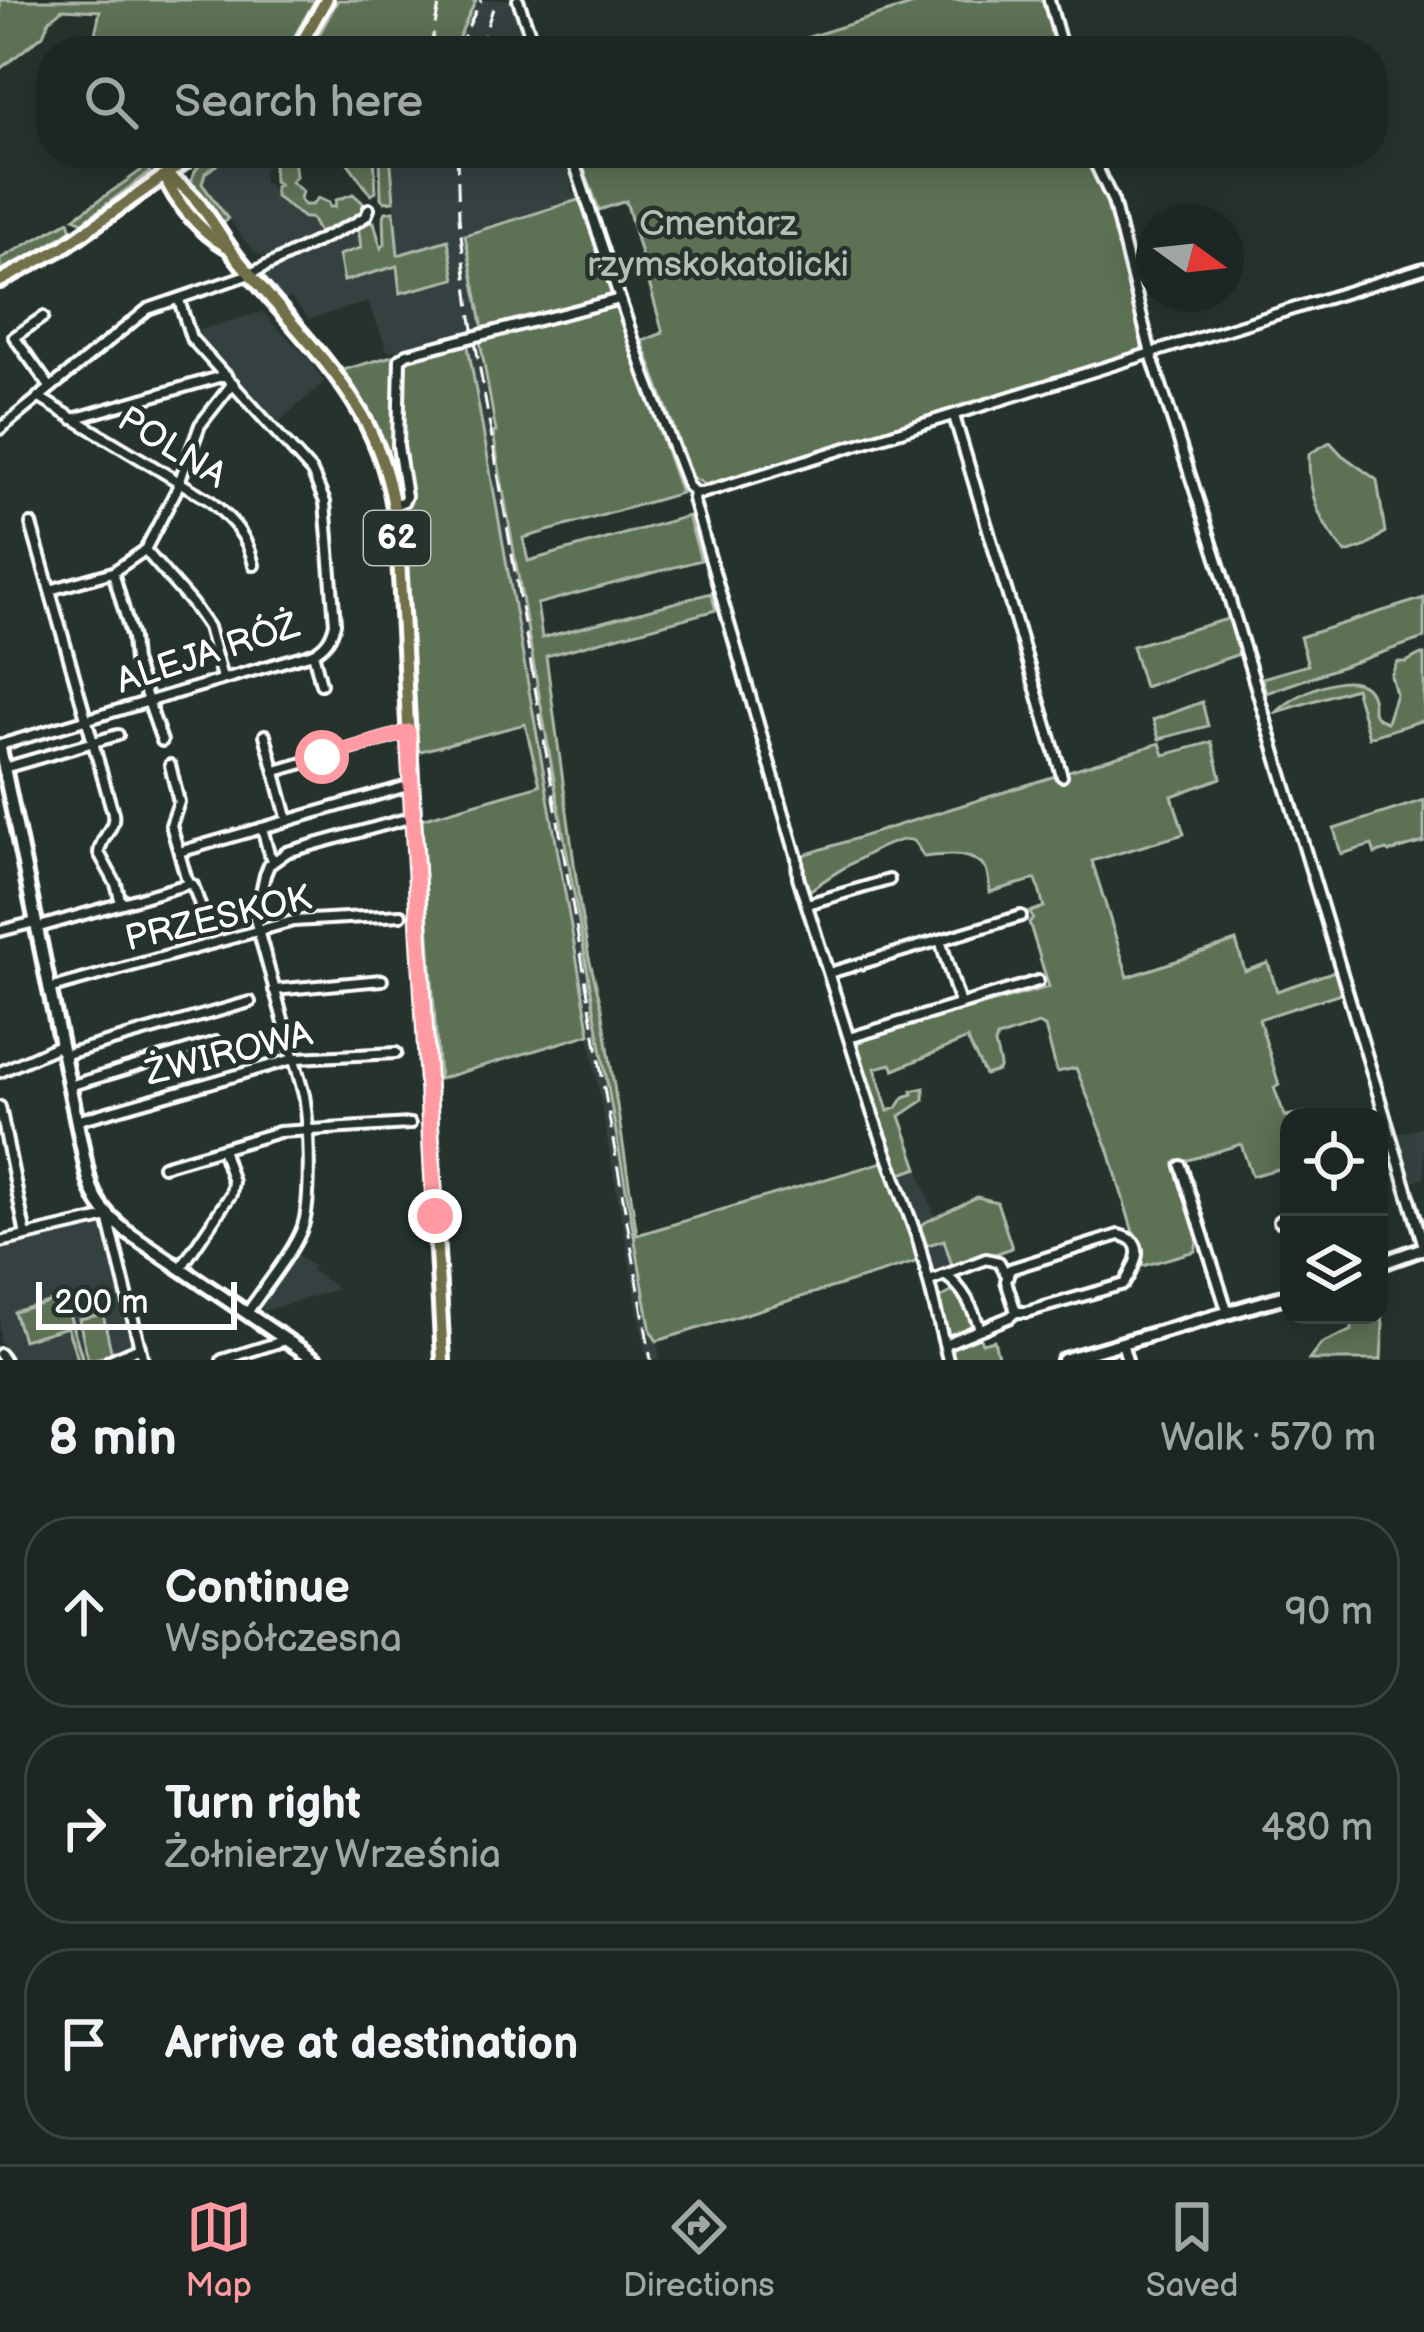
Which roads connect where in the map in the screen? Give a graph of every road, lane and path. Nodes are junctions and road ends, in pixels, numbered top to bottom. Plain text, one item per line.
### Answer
1 (326, 0) edge
2 (518, 0) edge
3 (1049, 0) edge
4 (306, 36) edge
5 (531, 36) edge
6 (1059, 36) edge
7 (176, 168) edge
8 (188, 168) edge
9 (576, 168) edge
10 (1097, 168) edge
11 (165, 176) junction
12 (194, 198) junction
13 (180, 202) junction
14 (126, 203) junction
15 (369, 208) dead end
16 (229, 247) junction
17 (1424, 268) edge
18 (250, 274) junction
19 (0, 281) edge
20 (620, 299) junction
21 (179, 300) junction
22 (43, 317) dead end
23 (1151, 354) junction
24 (229, 379) junction
25 (50, 387) junction
26 (38, 397) junction
27 (954, 416) junction
28 (73, 418) junction
29 (0, 429) edge
30 (178, 482) junction
31 (694, 492) junction
32 (394, 505) junction
33 (31, 524) dead end
34 (145, 550) junction
35 (254, 565) dead end
36 (113, 572) junction
37 (50, 590) junction
38 (314, 653) junction
39 (222, 679) junction
40 (321, 684) dead end
41 (148, 702) junction
42 (87, 720) junction
43 (408, 732) junction
44 (118, 735) dead end
45 (265, 735) dead end
46 (162, 741) dead end
47 (93, 742) junction
48 (0, 746) edge
49 (170, 765) dead end
50 (4, 768) junction
51 (276, 771) junction
52 (1062, 776) dead end
53 (3, 784) edge
54 (411, 785) junction
55 (413, 817) junction
56 (288, 820) junction
57 (262, 828) junction
58 (179, 852) junction
59 (274, 860) junction
60 (890, 880) dead end
61 (188, 884) junction
62 (121, 904) junction
63 (807, 904) junction
64 (202, 910) dead end
65 (401, 915) dead end
66 (1021, 916) dead end
67 (36, 925) junction
68 (258, 929) junction
69 (0, 931) edge
70 (940, 940) junction
71 (829, 973) junction
72 (382, 980) dead end
73 (1038, 981) dead end
74 (49, 989) junction
75 (274, 990) junction
76 (250, 1002) dead end
77 (960, 1004) junction
78 (849, 1038) junction
79 (216, 1042) dead end
80 (61, 1050) junction
81 (396, 1053) dead end
82 (294, 1059) junction
83 (0, 1072) edge
84 (69, 1086) junction
85 (0, 1108) edge
86 (76, 1121) junction
87 (410, 1124) dead end
88 (307, 1130) junction
89 (222, 1149) junction
90 (164, 1166) dead end
91 (1180, 1166) dead end
92 (108, 1217) junction
93 (26, 1236) junction
94 (0, 1242) edge
95 (1424, 1247) edge
96 (1388, 1261) edge
97 (181, 1268) junction
98 (1006, 1274) junction
99 (945, 1275) junction
100 (930, 1281) junction
101 (1280, 1298) edge
102 (1016, 1312) junction
103 (247, 1313) junction
104 (1228, 1313) junction
105 (980, 1329) junction
106 (286, 1340) junction
107 (1122, 1343) junction
108 (945, 1344) junction
109 (140, 1347) junction
110 (110, 1360) edge
111 (143, 1360) edge
112 (222, 1360) edge
113 (316, 1360) edge
114 (443, 1360) edge
115 (948, 1360) edge
116 (1063, 1360) edge
117 (1127, 1360) edge

1 - 4 main road
2 - 5 street
3 - 6 street
7 - 11 main road
8 - 12 main road
9 - 20 street
10 - 23 street
11 - 12 main road, 62
11 - 13 main road
11 - 14 main road
12 - 16 main road, 62
13 - 14 main road
13 - 16 main road, 62
14 - 19 main road
15 - 18 street
16 - 18 main road, 62
17 - 23 street
18 - 21 street
18 - 32 main road, 62
20 - 31 street
20 - 32 street
21 - 24 street, ALEJA RÓŻ
21 - 25 street
22 - 25 street
23 - 27 street
23 - 95 street
24 - 28 street
24 - 30 street
24 - 38 street, ALEJA RÓŻ
25 - 26 street
26 - 28 street, POLNA
26 - 29 street
27 - 31 street
27 - 52 street
28 - 30 street, POLNA
30 - 34 street
30 - 35 street, POLNA
31 - 63 street
32 - 43 main road, 62
33 - 37 street
34 - 36 street
34 - 39 street
36 - 37 street
36 - 41 street
37 - 42 street
38 - 39 street, ALEJA RÓŻ
38 - 40 street
39 - 41 street, ALEJA RÓŻ
41 - 42 street, ALEJA RÓŻ
41 - 46 street
42 - 47 street
42 - 48 street, ALEJA RÓŻ
43 - 51 street
43 - 54 main road, 62
44 - 47 street
45 - 51 street
47 - 50 street
47 - 62 street
48 - 50 street
49 - 58 street
50 - 53 street
51 - 56 street
53 - 67 street
54 - 55 main road, 62
54 - 56 street
55 - 59 street
55 - 114 main road, 62
56 - 57 street
57 - 58 street
57 - 59 street
58 - 61 street
59 - 68 street
60 - 63 street
61 - 62 street
61 - 64 street
62 - 67 street
63 - 71 street
65 - 68 street, PRZESKOK
66 - 70 street
67 - 69 street
67 - 74 street
68 - 74 street, PRZESKOK
68 - 75 street
70 - 71 street
70 - 77 street
71 - 78 street
72 - 75 street
73 - 77 street
74 - 80 street
75 - 82 street
76 - 80 street
77 - 78 street
78 - 100 street
79 - 84 street
80 - 83 street
80 - 84 street
81 - 82 street, ŻWIROWA
82 - 86 street, ŻWIROWA
82 - 88 street
84 - 86 street
85 - 93 street
86 - 92 street
87 - 88 street
88 - 89 street
88 - 103 street
89 - 90 street
89 - 97 street
91 - 104 street
92 - 93 street
92 - 97 street
92 - 109 street
93 - 94 street
95 - 96 street
97 - 103 street
98 - 99 street
98 - 102 street
98 - 102 street
99 - 100 street
99 - 105 street
100 - 108 street
101 - 104 street
102 - 105 street
103 - 106 street
104 - 107 street
105 - 108 street
106 - 112 street
106 - 113 street
107 - 116 street
107 - 117 street
108 - 115 street
109 - 110 street
109 - 111 street

